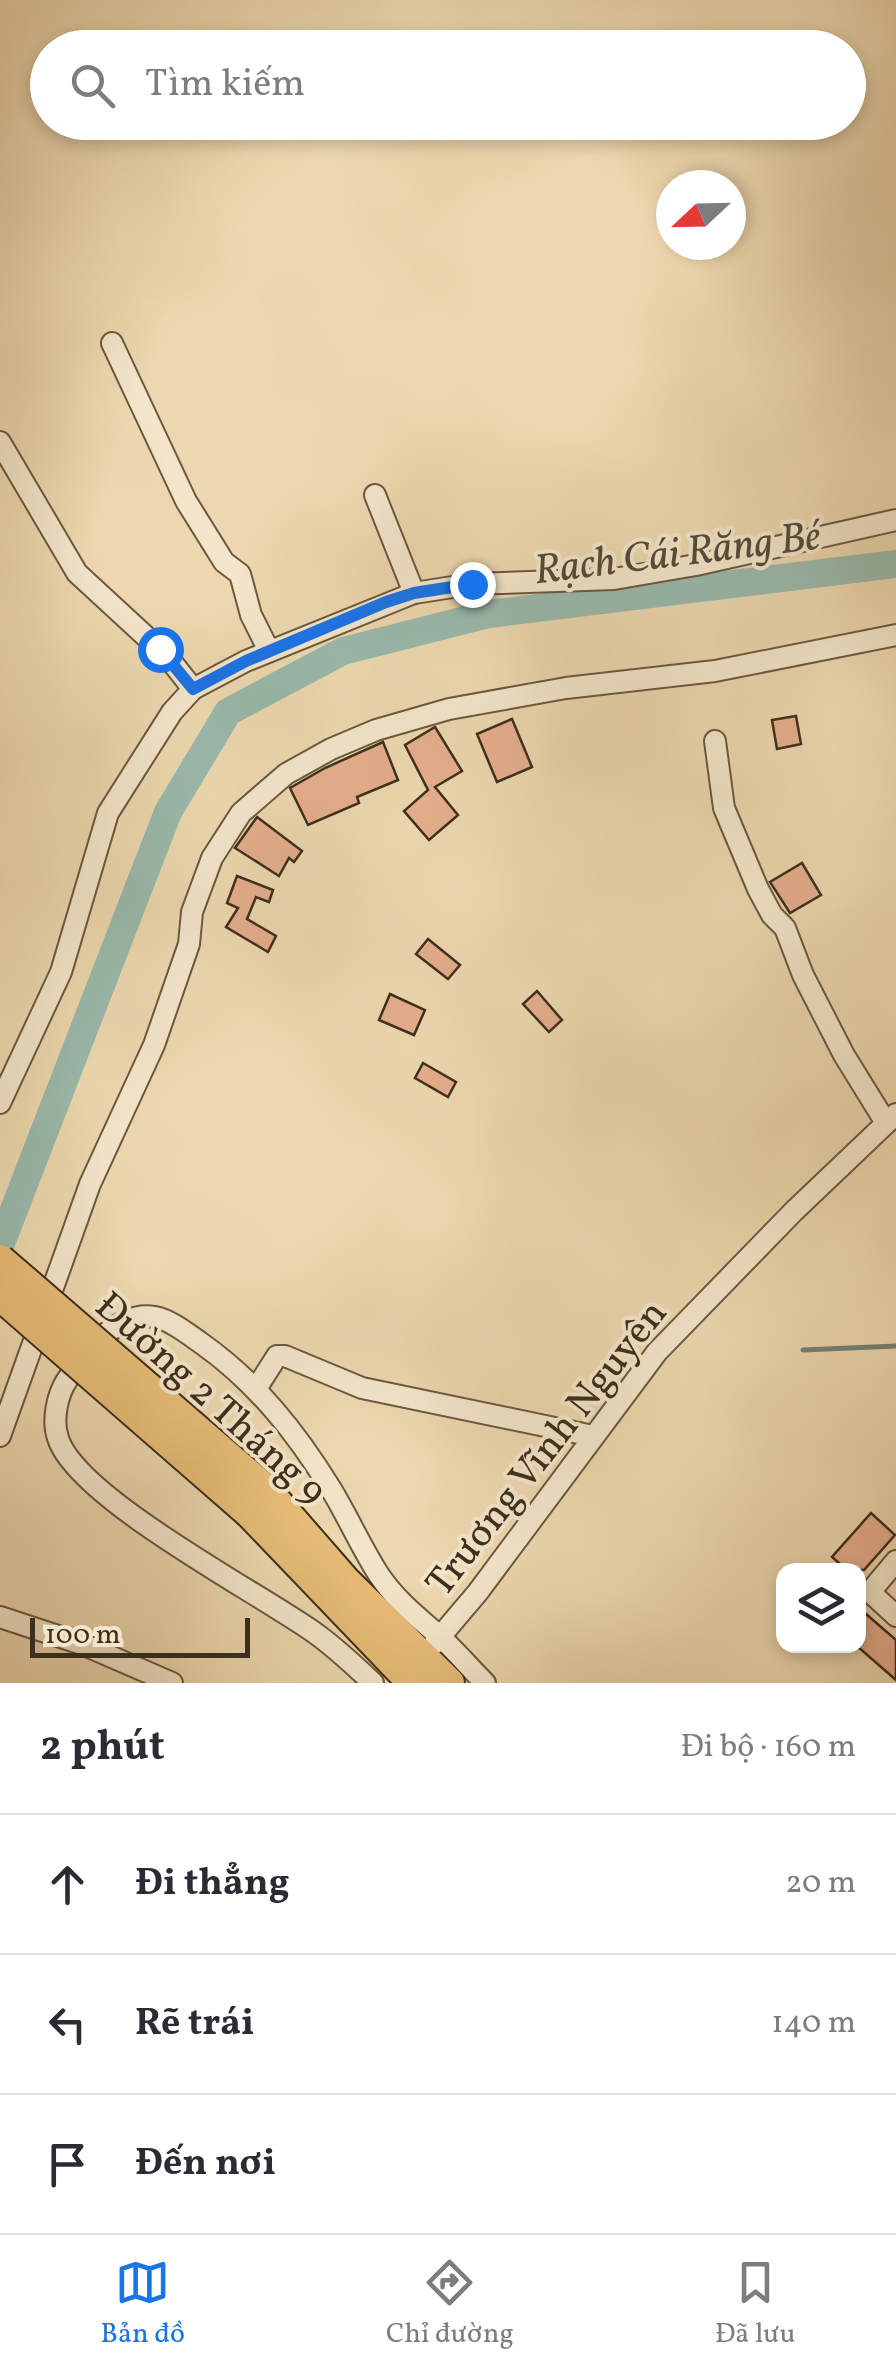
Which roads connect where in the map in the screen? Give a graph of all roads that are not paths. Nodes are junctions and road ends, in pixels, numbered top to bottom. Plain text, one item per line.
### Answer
1 (112, 343) dead end
2 (0, 442) edge
3 (375, 495) dead end
4 (896, 520) edge
5 (414, 593) junction
6 (896, 635) edge
7 (268, 651) junction
8 (193, 689) junction
9 (716, 741) dead end
10 (0, 1103) edge
11 (891, 1118) edge
12 (0, 1260) edge
13 (0, 1295) edge
14 (256, 1389) junction
15 (0, 1436) edge
16 (593, 1436) junction
17 (258, 1501) junction
18 (896, 1561) edge
19 (370, 1606) junction
20 (404, 1606) junction
21 (896, 1616) edge
22 (0, 1617) edge
23 (426, 1659) edge
24 (172, 1683) edge
25 (372, 1683) edge
26 (449, 1683) edge
27 (485, 1683) edge

1 - 7 street
2 - 8 street
3 - 5 street
4 - 5 street
5 - 7 street
6 - 15 street
7 - 8 street
8 - 10 street
9 - 11 street
11 - 16 street, Trương Vĩnh Nguyên
12 - 17 highway, Đường 2 Tháng 9, bridge
13 - 17 highway, Đường 2 Tháng 9, bridge
14 - 16 street
14 - 20 street
14 - 25 street
16 - 23 street, Trương Vĩnh Nguyên
17 - 19 highway, Đường 2 Tháng 9
17 - 23 highway, Đường 2 Tháng 9
18 - 21 street
19 - 20 street
19 - 23 highway, Đường 2 Tháng 9
20 - 23 street
22 - 24 street
23 - 26 highway, Đường 2 Tháng 9
23 - 27 street

